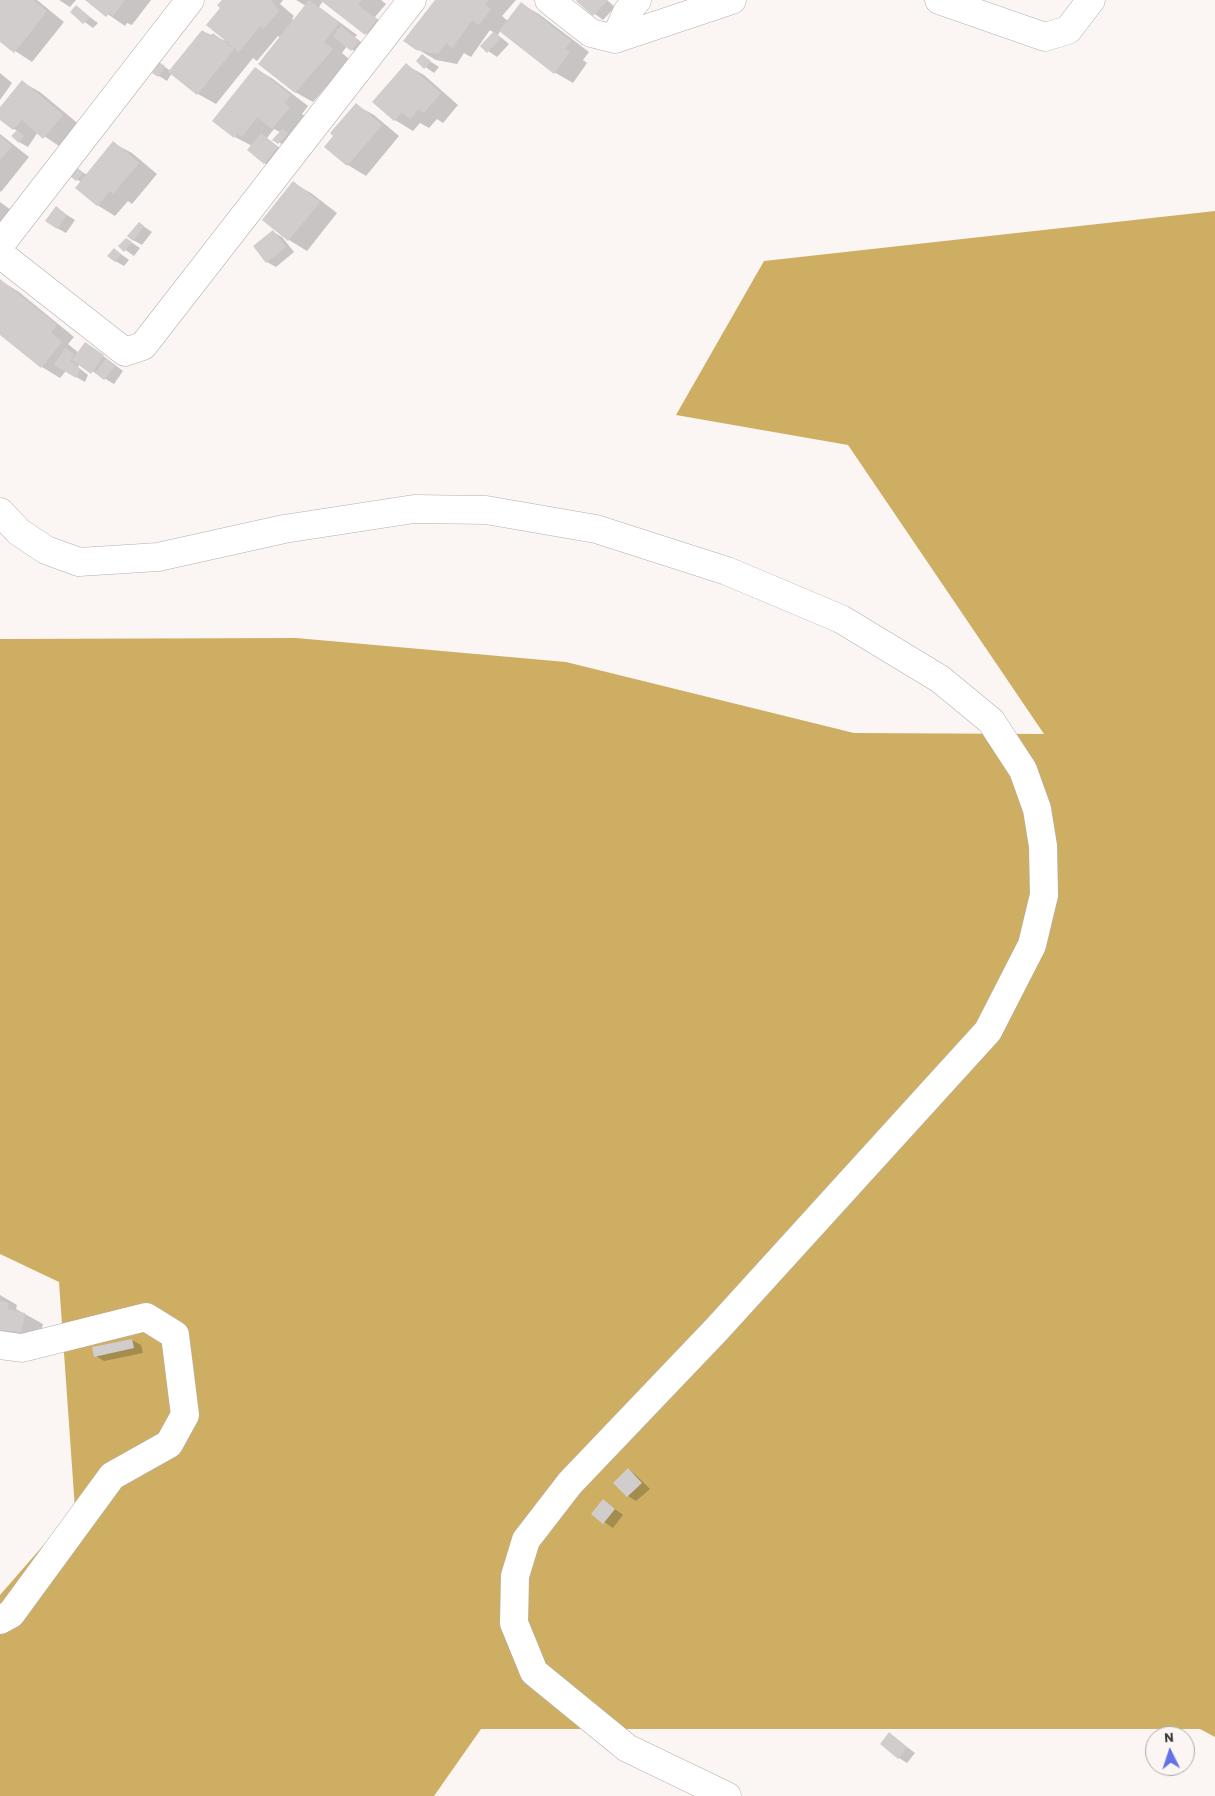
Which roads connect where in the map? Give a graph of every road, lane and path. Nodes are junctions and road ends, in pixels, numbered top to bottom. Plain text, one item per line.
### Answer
1 (190, 0) edge
2 (412, 0) edge
3 (549, 0) edge
4 (637, 0) edge
5 (732, 0) edge
6 (939, 0) edge
7 (1091, 0) edge
8 (615, 39) junction
9 (0, 245) edge
10 (0, 254) edge
11 (0, 512) edge
12 (0, 1345) edge
13 (0, 1620) edge
14 (727, 1796) edge

1 - 9 street
2 - 10 street
3 - 8 street
4 - 8 street
5 - 8 street
6 - 7 street
11 - 14 street
12 - 13 street

